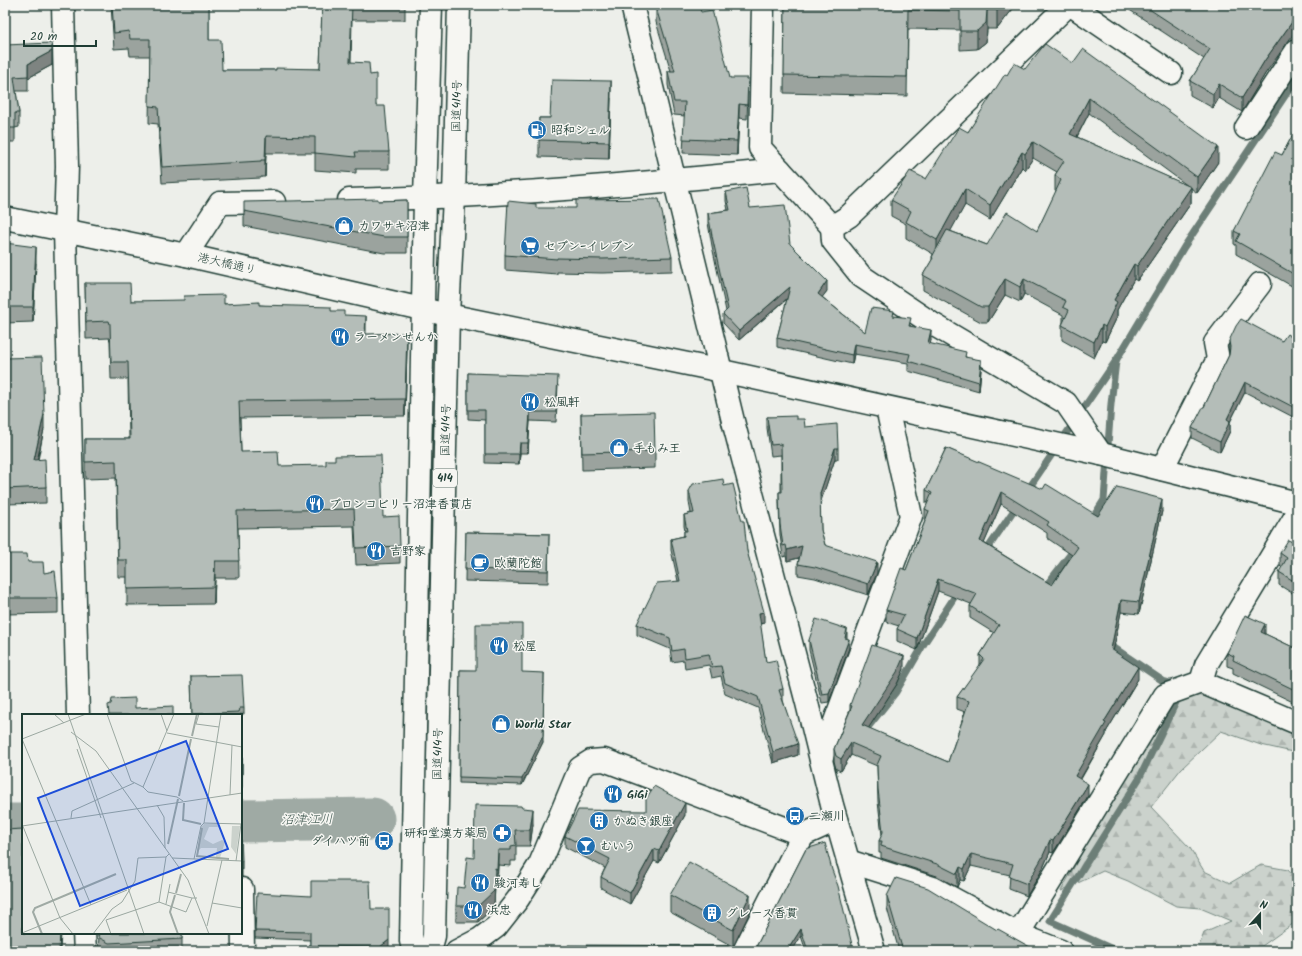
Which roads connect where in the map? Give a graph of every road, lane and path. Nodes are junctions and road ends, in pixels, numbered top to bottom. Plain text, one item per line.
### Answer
1 (63, 5) edge
2 (431, 5) edge
3 (459, 5) edge
4 (632, 5) edge
5 (763, 5) edge
6 (1069, 5) edge
7 (1297, 50) edge
8 (1171, 73) dead end
9 (1246, 128) dead end
10 (780, 170) junction
11 (675, 180) junction
12 (454, 197) junction
13 (425, 198) junction
14 (329, 201) edge
15 (290, 202) edge
16 (5, 218) edge
17 (832, 226) junction
18 (65, 231) junction
19 (186, 255) junction
20 (1260, 284) dead end
21 (423, 309) junction
22 (448, 315) junction
23 (722, 371) junction
24 (887, 408) junction
25 (1101, 454) junction
26 (1162, 469) junction
27 (1297, 503) edge
28 (1297, 514) edge
29 (1201, 682) junction
30 (78, 714) edge
31 (1297, 723) edge
32 (822, 759) junction
33 (836, 820) junction
34 (803, 835) junction
35 (848, 861) junction
36 (242, 889) dead end
37 (84, 934) edge
38 (1018, 934) junction
39 (85, 951) edge
40 (243, 951) edge
41 (414, 951) edge
42 (430, 951) edge
43 (457, 951) edge
44 (744, 951) edge
45 (874, 951) edge
46 (1061, 951) edge

1 - 18 main road
2 - 13 main road, 国道414号 / 414
3 - 12 main road, 国道414号 / 414
4 - 11 main road
5 - 10 main road
6 - 8 main road
6 - 17 main road
7 - 9 main road
10 - 11 main road
10 - 17 main road
11 - 12 main road
11 - 23 main road
12 - 13 main road
12 - 22 main road, 国道414号 / 414
13 - 14 main road
13 - 21 main road, 国道414号 / 414
15 - 19 main road
16 - 18 main road, 港大橋通り
17 - 25 main road
18 - 19 main road, 港大橋通り
18 - 30 main road
19 - 21 main road, 港大橋通り
20 - 26 main road
21 - 22 main road, 港大橋通り
21 - 41 main road, 国道414号 / 414
22 - 23 main road, 港大橋通り
22 - 42 main road, 国道414号 / 414
23 - 24 main road, 港大橋通り
23 - 32 main road
24 - 25 main road, 港大橋通り
24 - 32 main road
25 - 26 main road, 港大橋通り
26 - 27 main road, 港大橋通り
28 - 29 main road
29 - 31 main road
29 - 38 main road
32 - 33 main road
33 - 34 main road
33 - 35 main road
34 - 43 main road
34 - 44 main road
35 - 38 main road
35 - 45 main road
36 - 40 main road
37 - 39 main road
38 - 46 main road

